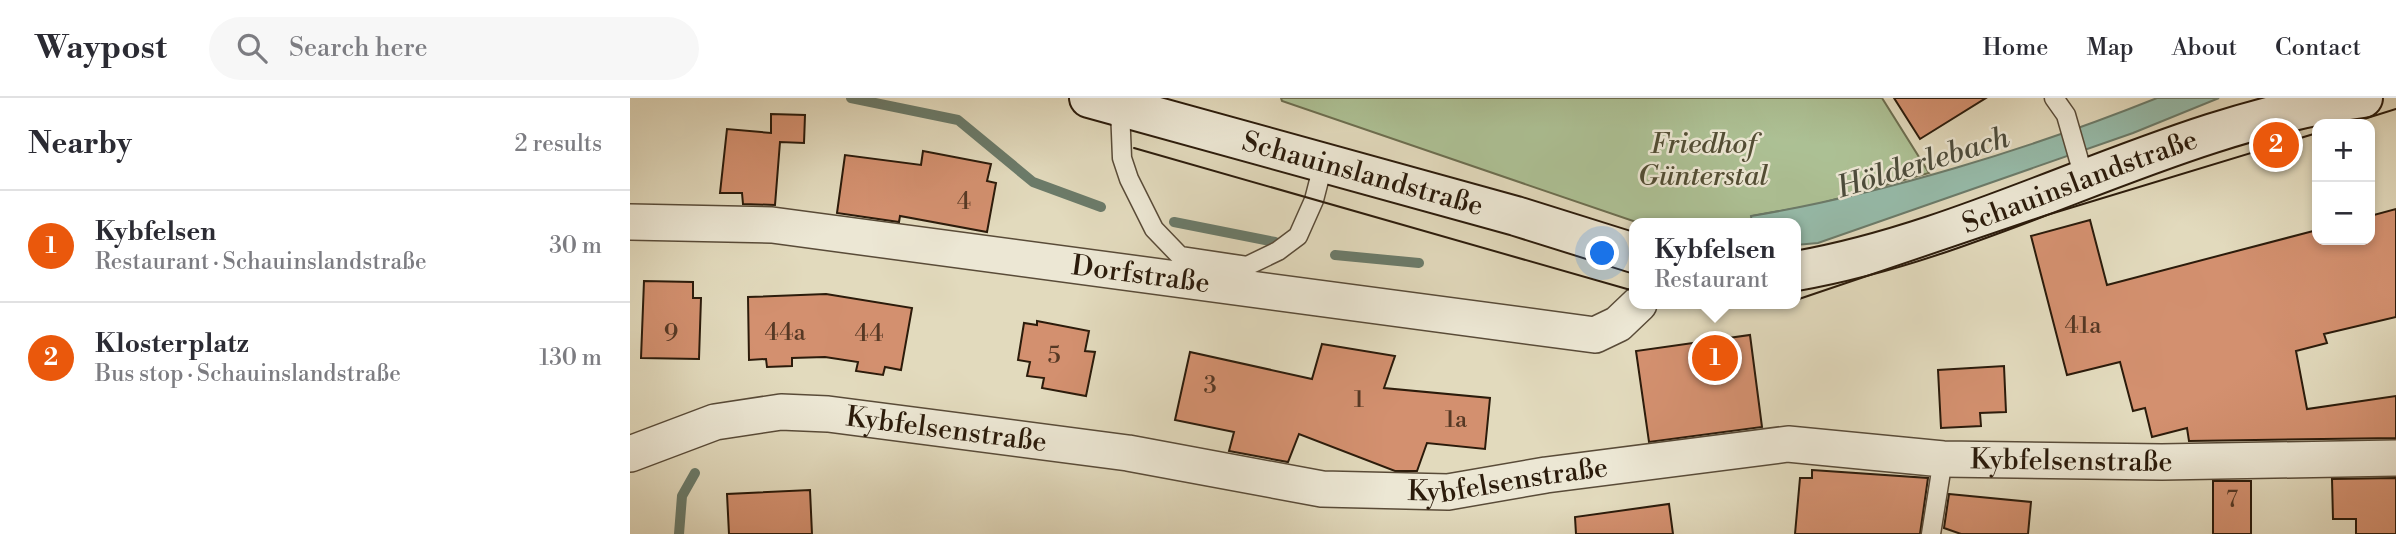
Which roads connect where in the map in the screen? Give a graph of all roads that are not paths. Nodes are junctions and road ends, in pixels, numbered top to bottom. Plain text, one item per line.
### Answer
1 (2054, 98) edge
2 (2358, 98) edge
3 (1105, 103) edge
4 (1323, 165) junction
5 (2083, 170) junction
6 (630, 222) edge
7 (1629, 251) edge
8 (1801, 270) edge
9 (1634, 309) edge
10 (630, 454) edge
11 (1943, 458) junction
12 (2396, 458) edge
13 (1931, 534) edge

1 - 5 lane
2 - 5 main road, Schauinslandstraße
3 - 4 main road, Schauinslandstraße
3 - 4 lane
4 - 7 main road, Schauinslandstraße
5 - 8 main road, Schauinslandstraße
6 - 9 street, Dorfstraße
10 - 11 street, Kybfelsenstraße
11 - 12 street, Kybfelsenstraße
11 - 13 lane

